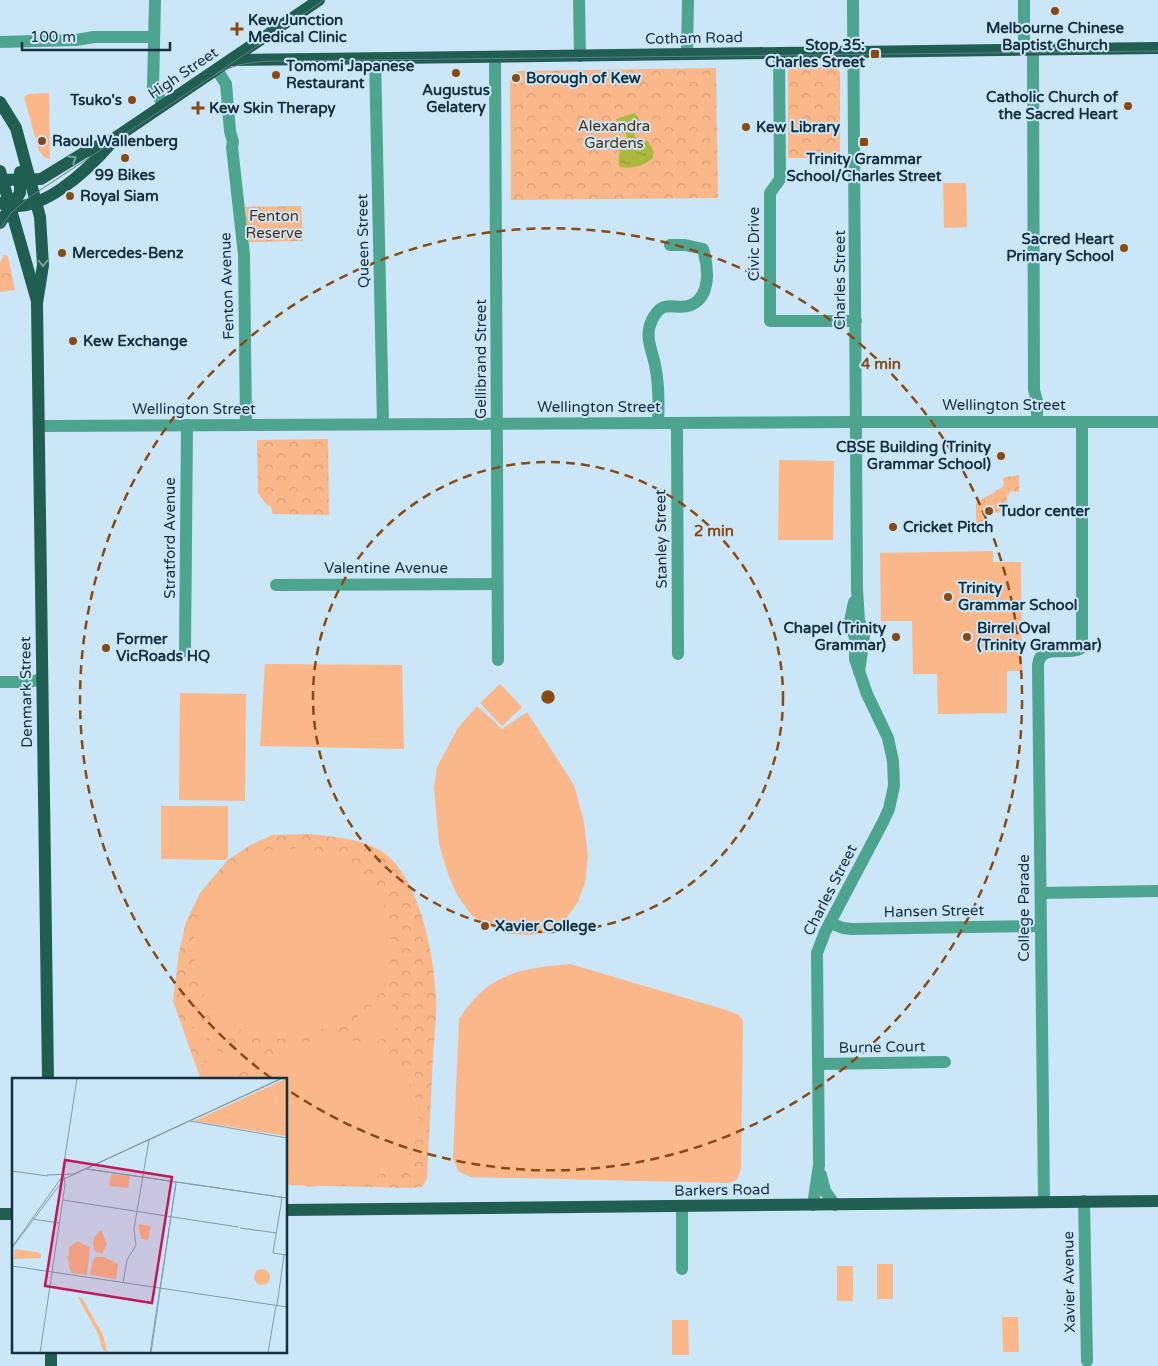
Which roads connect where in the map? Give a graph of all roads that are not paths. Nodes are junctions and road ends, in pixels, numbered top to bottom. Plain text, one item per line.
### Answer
1 (154, 0) edge
2 (319, 0) edge
3 (579, 0) edge
4 (688, 0) edge
5 (854, 0) edge
6 (1024, 0) edge
7 (154, 37) junction
8 (0, 42) edge
9 (1158, 48) edge
10 (1028, 50) junction
11 (854, 52) junction
12 (779, 53) junction
13 (687, 54) junction
14 (580, 56) junction
15 (495, 57) junction
16 (375, 58) junction
17 (231, 60) junction
18 (217, 70) junction
19 (0, 102) edge
20 (164, 105) junction
21 (115, 138) junction
22 (1, 177) edge
23 (26, 180) junction
24 (37, 202) junction
25 (5, 205) edge
26 (0, 223) edge
27 (670, 245) dead end
28 (37, 304) junction
29 (856, 321) junction
30 (857, 422) junction
31 (1034, 422) junction
32 (1082, 422) junction
33 (1158, 422) edge
34 (658, 423) junction
35 (677, 423) junction
36 (383, 424) junction
37 (497, 424) junction
38 (187, 425) junction
39 (246, 425) junction
40 (40, 426) junction
41 (497, 584) junction
42 (276, 585) dead end
43 (185, 651) dead end
44 (678, 654) dead end
45 (498, 660) dead end
46 (42, 679) junction
47 (0, 682) edge
48 (1158, 891) edge
49 (1041, 893) junction
50 (830, 923) junction
51 (1040, 926) junction
52 (945, 1062) dead end
53 (818, 1064) junction
54 (48, 1078) edge
55 (819, 1165) junction
56 (1084, 1201) junction
57 (1158, 1201) edge
58 (1044, 1202) junction
59 (813, 1205) junction
60 (835, 1205) junction
61 (682, 1207) junction
62 (288, 1210) edge
63 (682, 1269) dead end
64 (1087, 1362) dead end

1 - 7 street
2 - 17 main road, High Street
3 - 14 street
4 - 13 street
5 - 11 street, Charles Street
6 - 10 street
7 - 8 street
7 - 20 street
9 - 10 main road, Cotham Road
10 - 11 main road, Cotham Road
10 - 31 street
11 - 12 main road, Cotham Road
11 - 29 street, Charles Street
12 - 13 main road, Cotham Road
12 - 29 street, Civic Drive
13 - 14 main road, Cotham Road
14 - 15 main road, Cotham Road
15 - 16 main road, Cotham Road
15 - 37 street, Gellibrand Street
16 - 17 main road, Cotham Road
16 - 36 street, Queen Street
17 - 18 main road, High Street
18 - 20 main road, High Street
18 - 39 street, Fenton Avenue
19 - 23 main road, Denmark Street
20 - 21 main road, High Street
23 -> 21 main road, High Street
21 - 24 main road, High Street
22 - 23 main road, High Street
22 - 25 main road, Denmark Street
23 - 24 main road, Denmark Street
23 - 25 main road
24 - 25 main road, High Street
24 -> 28 main road, Denmark Street
25 - 26 main road
25 - 28 main road, Denmark Street
27 - 34 street
28 - 40 main road, Denmark Street
29 - 30 street, Charles Street
30 - 31 street, Wellington Street
30 - 35 street, Wellington Street
30 - 50 street, Charles Street
31 - 32 street, Wellington Street
32 - 33 street, Wellington Street
32 - 49 street, College Parade
34 - 35 street, Wellington Street
34 - 37 street, Wellington Street
35 - 44 street, Stanley Street
36 - 37 street, Wellington Street
36 - 39 street, Wellington Street
37 - 41 street, Gellibrand Street
38 - 39 street, Wellington Street
38 - 40 street, Wellington Street
38 - 43 street, Stratford Avenue
40 - 46 main road, Denmark Street
41 - 42 street, Valentine Avenue
41 - 45 street, Gellibrand Street
46 - 47 street
46 - 54 main road, Denmark Street
48 - 49 street
49 - 51 street, College Parade
50 - 51 street, Hansen Street
50 - 53 street, Charles Street
51 - 58 street, College Parade
52 - 53 street, Burne Court
53 - 55 street, Charles Street
55 - 59 street, Charles Street
55 - 60 street, Charles Street
56 - 57 main road, Barkers Road
56 - 58 main road, Barkers Road
56 - 64 street, Xavier Avenue
58 - 60 main road, Barkers Road
59 - 60 main road, Barkers Road
59 - 61 main road, Barkers Road
61 - 62 main road, Barkers Road
61 - 63 street

